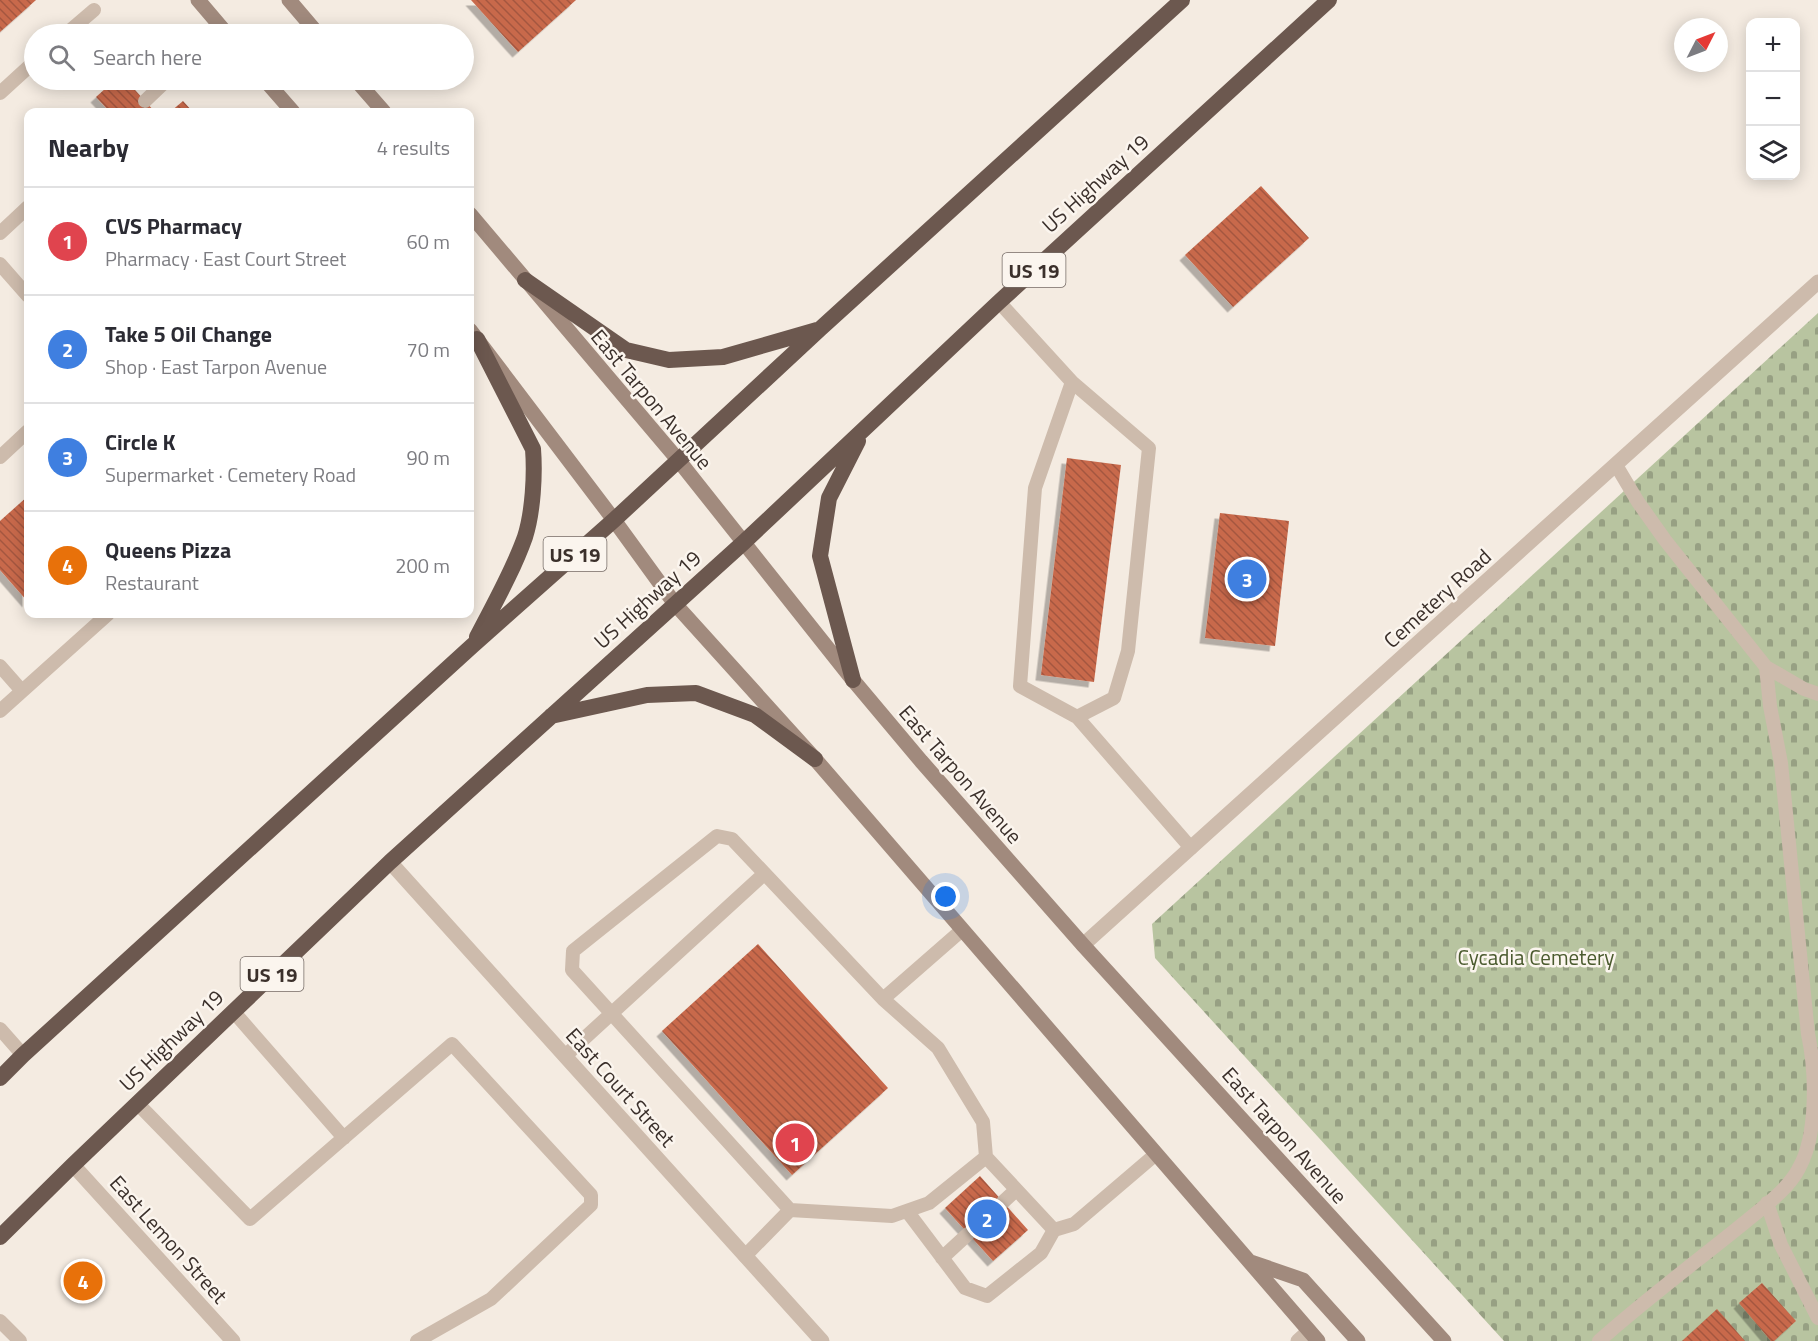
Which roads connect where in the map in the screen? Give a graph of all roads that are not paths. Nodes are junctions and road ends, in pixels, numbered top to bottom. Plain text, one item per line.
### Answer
1 (198, 0) edge
2 (289, 0) edge
3 (1182, 0) edge
4 (1329, 0) edge
5 (94, 10) dead end
6 (78, 24) edge
7 (215, 24) edge
8 (309, 24) edge
9 (24, 71) edge
10 (157, 90) edge
11 (274, 90) edge
12 (365, 90) edge
13 (0, 93) edge
14 (145, 101) dead end
15 (290, 108) edge
16 (380, 108) edge
17 (24, 211) edge
18 (474, 219) edge
19 (0, 233) edge
20 (0, 264) edge
21 (525, 280) junction
22 (1818, 282) edge
23 (24, 291) edge
24 (999, 302) junction
25 (820, 329) junction
26 (474, 336) edge
27 (474, 337) edge
28 (1072, 382) junction
29 (863, 430) junction
30 (24, 435) edge
31 (0, 457) edge
32 (678, 461) junction
33 (1616, 465) junction
34 (614, 520) junction
35 (743, 543) junction
36 (675, 604) junction
37 (104, 618) edge
38 (472, 646) junction
39 (0, 666) edge
40 (1766, 667) junction
41 (852, 680) junction
42 (22, 692) junction
43 (1818, 694) edge
44 (0, 711) edge
45 (550, 716) junction
46 (1077, 717) junction
47 (815, 759) junction
48 (1191, 848) junction
49 (390, 862) junction
50 (764, 874) junction
51 (962, 930) junction
52 (1083, 945) junction
53 (883, 999) junction
54 (233, 1011) junction
55 (612, 1014) junction
56 (0, 1029) edge
57 (23, 1054) junction
58 (565, 1056) junction
59 (0, 1078) edge
60 (137, 1103) junction
61 (344, 1138) junction
62 (1156, 1154) junction
63 (986, 1157) junction
64 (73, 1165) junction
65 (1016, 1190) junction
66 (1003, 1202) dead end
67 (1767, 1203) junction
68 (790, 1210) junction
69 (907, 1211) junction
70 (1054, 1230) junction
71 (968, 1234) dead end
72 (0, 1237) edge
73 (745, 1256) junction
74 (942, 1258) junction
75 (1248, 1261) junction
76 (1818, 1318) edge
77 (0, 1321) edge
78 (1308, 1338) edge
79 (20, 1341) edge
80 (233, 1341) edge
81 (417, 1341) edge
82 (822, 1341) edge
83 (1358, 1341) edge
84 (1444, 1341) edge
85 (1599, 1341) edge

1 - 7 main road
2 - 8 main road
3 - 25 highway, US 19
4 - 24 highway, US Highway 19 / US 19
5 - 6 lane
9 - 13 lane
10 - 14 lane
11 - 15 main road
12 - 16 main road
17 - 19 lane
18 - 21 main road, East Tarpon Avenue
20 - 23 lane
21 - 25 highway
21 - 32 main road, East Tarpon Avenue
22 - 33 street, Cemetery Road
24 - 28 lane
24 - 29 highway, US Highway 19 / US 19
25 - 32 highway, US 19
26 - 34 main road
27 - 38 highway
28 - 46 lane
28 - 46 lane
29 - 35 highway, US Highway 19 / US 19
29 - 41 highway
30 - 31 lane
32 - 34 highway, US 19
32 - 35 main road, East Tarpon Avenue
33 - 40 lane
33 - 48 street, Cemetery Road
34 - 36 main road
34 - 38 highway, US 19
35 - 36 highway, US Highway 19 / US 19
35 - 41 main road, East Tarpon Avenue
36 - 45 highway, US Highway 19 / US 19
36 - 47 main road
37 - 42 lane
38 - 57 highway, US 19
39 - 42 lane
40 - 43 lane
40 - 67 lane
41 - 52 main road, East Tarpon Avenue
42 - 44 lane
45 - 47 highway
45 - 49 highway, US Highway 19 / US 19
46 - 48 lane
47 - 51 main road
48 - 52 street, Cemetery Road
49 - 54 highway, US Highway 19 / US 19
49 - 58 street, East Court Street
50 - 53 lane
50 - 55 lane
50 - 55 lane
51 - 53 lane
51 - 62 main road
52 - 84 main road, East Tarpon Avenue
53 - 63 lane
54 - 60 highway, US Highway 19 / US 19
54 - 61 lane
55 - 58 lane
55 - 68 lane
56 - 57 lane
57 - 59 highway, US 19
58 - 73 street, East Court Street
60 - 61 lane
60 - 64 highway, US Highway 19 / US 19
61 - 81 lane
62 - 70 lane
62 - 75 main road
63 - 65 lane
63 - 69 lane
64 - 72 highway, US Highway 19 / US 19
64 - 80 street, East Lemon Street
65 - 66 lane
65 - 70 lane
67 - 76 lane
67 - 85 lane
68 - 69 lane
68 - 73 lane
69 - 74 lane
70 - 74 lane
71 - 74 lane
73 - 82 street, East Court Street
75 - 78 main road
75 - 83 main road
77 - 79 lane

